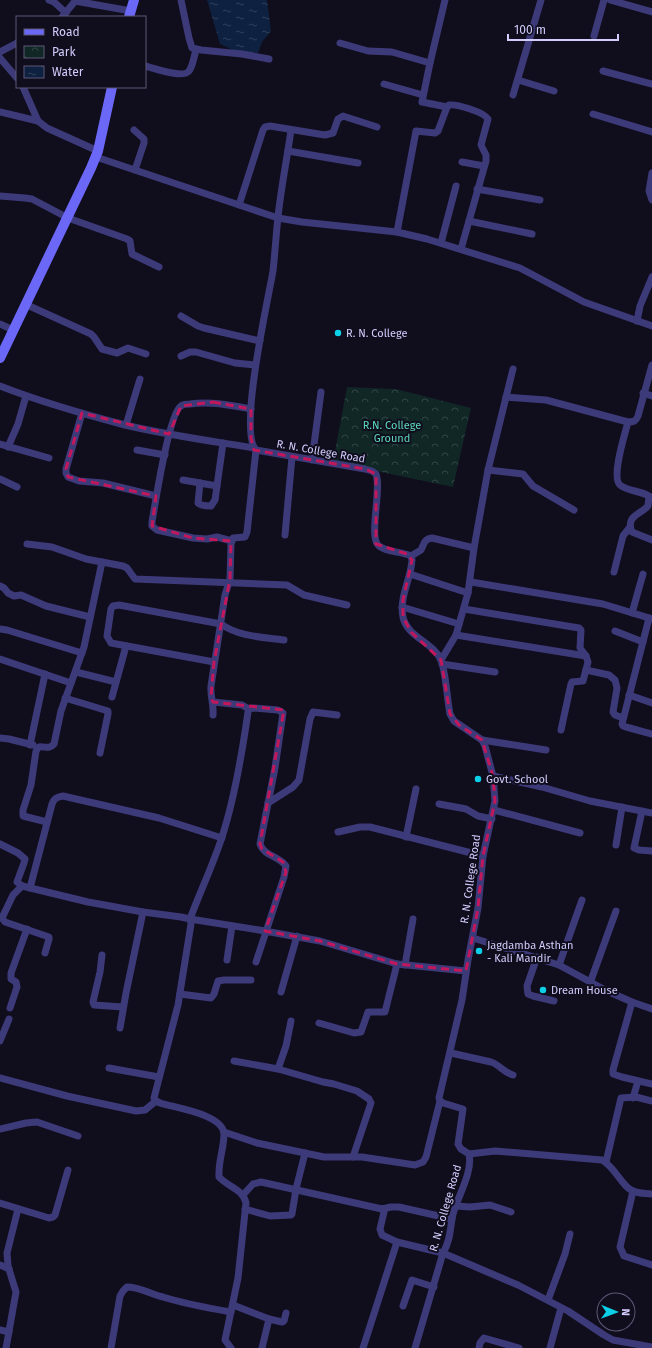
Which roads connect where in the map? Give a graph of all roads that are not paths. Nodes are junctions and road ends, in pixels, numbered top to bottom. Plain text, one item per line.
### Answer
1 (49, 0) edge
2 (76, 0) edge
3 (134, 0) edge
4 (181, 0) edge
5 (445, 0) edge
6 (541, 0) edge
7 (604, 0) edge
8 (610, 0) edge
9 (621, 2) edge
10 (652, 12) edge
11 (130, 14) edge
12 (64, 15) edge
13 (594, 36) dead end
14 (340, 43) dead end
15 (16, 44) edge
16 (196, 50) junction
17 (0, 52) edge
18 (0, 58) edge
19 (269, 59) dead end
20 (430, 63) junction
21 (146, 66) edge
22 (603, 71) dead end
23 (16, 77) edge
24 (518, 80) junction
25 (384, 84) dead end
26 (652, 84) edge
27 (23, 88) edge
28 (111, 88) edge
29 (554, 91) dead end
30 (423, 95) junction
31 (513, 95) dead end
32 (447, 107) junction
33 (0, 112) edge
34 (593, 114) dead end
35 (38, 121) junction
36 (377, 127) dead end
37 (134, 130) dead end
38 (291, 130) junction
39 (652, 132) edge
40 (288, 151) junction
41 (97, 154) junction
42 (462, 162) dead end
43 (358, 163) dead end
44 (484, 166) junction
45 (135, 170) junction
46 (652, 173) edge
47 (456, 186) dead end
48 (477, 189) junction
49 (0, 196) edge
50 (540, 200) dead end
51 (652, 200) edge
52 (239, 205) junction
53 (68, 218) junction
54 (278, 218) junction
55 (469, 221) junction
56 (397, 232) junction
57 (532, 234) dead end
58 (441, 243) junction
59 (461, 249) junction
60 (158, 267) dead end
61 (652, 277) edge
62 (25, 304) junction
63 (181, 316) dead end
64 (637, 321) junction
65 (0, 324) edge
66 (652, 326) edge
67 (13, 330) junction
68 (260, 341) junction
69 (146, 354) dead end
70 (181, 356) dead end
71 (0, 358) edge
72 (255, 365) junction
73 (652, 365) edge
74 (513, 369) dead end
75 (140, 379) dead end
76 (0, 386) edge
77 (321, 392) dead end
78 (644, 393) junction
79 (26, 396) junction
80 (652, 396) edge
81 (506, 397) junction
82 (251, 409) junction
83 (82, 413) junction
84 (628, 422) junction
85 (126, 425) junction
86 (169, 434) junction
87 (223, 443) junction
88 (0, 444) edge
89 (8, 447) junction
90 (255, 449) junction
91 (136, 450) dead end
92 (165, 455) junction
93 (292, 457) junction
94 (49, 458) dead end
95 (312, 460) junction
96 (488, 470) junction
97 (0, 479) edge
98 (183, 480) dead end
99 (200, 483) junction
100 (217, 486) junction
101 (17, 487) dead end
102 (156, 496) junction
103 (574, 510) dead end
104 (630, 527) junction
105 (285, 535) dead end
106 (652, 540) edge
107 (232, 541) junction
108 (27, 544) dead end
109 (474, 548) junction
110 (411, 556) junction
111 (102, 562) junction
112 (614, 572) dead end
113 (410, 574) junction
114 (643, 574) dead end
115 (471, 582) junction
116 (229, 584) junction
117 (0, 586) edge
118 (468, 593) junction
119 (348, 605) dead end
120 (402, 607) junction
121 (464, 608) junction
122 (632, 613) junction
123 (90, 617) junction
124 (651, 618) edge
125 (221, 624) junction
126 (459, 624) junction
127 (0, 629) edge
128 (615, 631) dead end
129 (456, 635) junction
130 (284, 640) dead end
131 (643, 642) junction
132 (126, 646) junction
133 (82, 653) junction
134 (586, 656) junction
135 (1, 661) edge
136 (214, 662) junction
137 (441, 662) junction
138 (586, 670) junction
139 (76, 672) junction
140 (495, 672) dead end
141 (45, 674) junction
142 (116, 682) junction
143 (71, 683) junction
144 (629, 695) junction
145 (112, 697) dead end
146 (65, 698) junction
147 (213, 702) junction
148 (652, 703) edge
149 (249, 709) junction
150 (213, 715) dead end
151 (338, 715) dead end
152 (623, 718) junction
153 (561, 730) dead end
154 (652, 734) edge
155 (0, 738) edge
156 (482, 740) junction
157 (30, 745) junction
158 (38, 747) junction
159 (546, 750) dead end
160 (100, 753) dead end
161 (493, 776) junction
162 (416, 789) dead end
163 (268, 803) junction
164 (439, 804) dead end
165 (622, 807) junction
166 (494, 810) junction
167 (642, 811) junction
168 (652, 813) edge
169 (492, 819) junction
170 (47, 822) junction
171 (338, 832) dead end
172 (580, 833) dead end
173 (406, 837) junction
174 (222, 838) junction
175 (0, 844) edge
176 (616, 845) dead end
177 (652, 851) edge
178 (483, 856) junction
179 (26, 887) junction
180 (582, 900) dead end
181 (616, 911) dead end
182 (142, 912) junction
183 (413, 919) dead end
184 (190, 920) junction
185 (232, 926) junction
186 (27, 929) junction
187 (266, 931) junction
188 (297, 936) junction
189 (472, 938) junction
190 (45, 953) dead end
191 (102, 955) dead end
192 (537, 957) junction
193 (227, 960) dead end
194 (256, 962) dead end
195 (397, 964) junction
196 (405, 965) junction
197 (559, 965) junction
198 (466, 972) junction
199 (251, 980) dead end
200 (590, 983) junction
201 (281, 992) dead end
202 (180, 994) junction
203 (554, 1001) dead end
204 (632, 1002) junction
205 (123, 1007) junction
206 (10, 1008) dead end
207 (652, 1009) edge
208 (9, 1019) dead end
209 (291, 1021) dead end
210 (319, 1023) dead end
211 (120, 1028) dead end
212 (0, 1041) edge
213 (451, 1053) junction
214 (234, 1061) dead end
215 (109, 1068) dead end
216 (278, 1069) junction
217 (513, 1075) dead end
218 (159, 1077) junction
219 (0, 1078) edge
220 (638, 1081) junction
221 (652, 1084) edge
222 (633, 1098) junction
223 (156, 1101) junction
224 (440, 1101) junction
225 (652, 1101) edge
226 (0, 1129) edge
227 (224, 1132) junction
228 (78, 1136) dead end
229 (306, 1153) junction
230 (469, 1154) junction
231 (353, 1157) junction
232 (606, 1162) junction
233 (68, 1170) dead end
234 (296, 1189) junction
235 (633, 1191) junction
236 (652, 1194) edge
237 (243, 1195) junction
238 (0, 1203) edge
239 (456, 1206) junction
240 (18, 1209) junction
241 (245, 1209) junction
242 (382, 1209) junction
243 (511, 1212) dead end
244 (452, 1219) junction
245 (570, 1234) dead end
246 (397, 1242) junction
247 (443, 1253) junction
248 (0, 1265) edge
249 (652, 1265) edge
250 (10, 1269) junction
251 (434, 1287) junction
252 (548, 1300) junction
253 (403, 1306) dead end
254 (232, 1308) junction
255 (561, 1308) junction
256 (286, 1313) dead end
257 (269, 1319) junction
258 (0, 1330) edge
259 (9, 1332) junction
260 (652, 1347) edge
261 (6, 1348) edge
262 (111, 1348) edge
263 (231, 1348) edge
264 (262, 1348) edge
265 (363, 1348) edge
266 (415, 1348) edge
267 (479, 1348) edge
268 (519, 1348) edge
269 (550, 1348) edge

1 - 12 street
2 - 11 street
2 - 12 street
3 - 11 main road
4 - 16 street
5 - 20 street
6 - 24 street
7 - 13 street
8 - 9 street
9 - 10 street
14 - 20 street
15 - 17 street
16 - 19 street
16 - 21 street
18 - 23 street
20 - 30 street
22 - 26 street
24 - 29 street
24 - 31 street
25 - 30 street
27 - 35 street
28 - 41 main road
30 - 32 street
32 - 44 street
32 - 56 street
33 - 35 street
34 - 39 street
35 - 41 street
36 - 38 street
37 - 45 street
38 - 40 street
38 - 52 street
40 - 43 street
40 - 54 street
41 - 45 street
41 - 53 main road
42 - 44 street
44 - 48 street
45 - 52 street
46 - 51 street
47 - 58 street
48 - 50 street
48 - 55 street
49 - 53 street
52 - 54 street
53 - 60 street
53 - 62 main road
54 - 56 street
54 - 68 street
55 - 57 street
55 - 59 street
56 - 58 street
58 - 59 street
59 - 64 street
61 - 64 street
62 - 67 main road
62 - 69 street
63 - 68 street
64 - 66 street
65 - 67 street
67 - 71 main road
68 - 72 street
70 - 72 street
72 - 82 street
73 - 78 street
74 - 81 street
75 - 85 street
76 - 79 street, R. N. College Road
77 - 95 street
78 - 80 street
78 - 84 street
79 - 83 street, R. N. College Road
79 - 89 street
81 - 84 street
81 - 96 street
82 - 86 street
82 - 90 street
83 - 85 street, R. N. College Road
83 - 102 street
84 - 104 street
85 - 86 street, R. N. College Road
86 - 87 street, R. N. College Road
86 - 92 street
87 - 90 street, R. N. College Road
87 - 100 street
88 - 89 street
89 - 94 street
90 - 93 street, R. N. College Road
90 - 107 street
91 - 92 street
92 - 102 street
93 - 95 street, R. N. College Road
93 - 105 street
95 - 110 street, R. N. College Road
96 - 103 street
96 - 109 street
97 - 101 street
98 - 99 street
99 - 100 street
99 - 100 street
102 - 107 street
104 - 106 street
104 - 112 street
107 - 116 street
108 - 111 street
109 - 110 street
109 - 115 street
110 - 113 street
111 - 116 street
111 - 123 street
113 - 118 street
113 - 120 street
114 - 122 street
115 - 118 street
115 - 122 street
116 - 119 street
116 - 125 street
117 - 123 street
118 - 121 street
120 - 126 street
120 - 137 street
121 - 126 street
121 - 134 street
122 - 124 street
123 - 133 street
124 - 131 street
125 - 130 street
125 - 132 street
125 - 136 street
126 - 129 street
127 - 133 street
128 - 131 street
129 - 134 street
129 - 137 street
131 - 144 street
132 - 136 street
132 - 142 street
133 - 139 street
134 - 138 street
135 - 141 street
136 - 147 street
137 - 140 street
137 - 156 street
138 - 152 street
138 - 153 street
139 - 142 street
139 - 143 street
141 - 143 street
141 - 157 street
142 - 145 street
143 - 146 street
144 - 148 street
144 - 152 street
146 - 158 street
146 - 160 street
147 - 149 street
147 - 150 street
149 - 163 street
149 - 174 street
151 - 163 street
152 - 154 street
155 - 157 street
156 - 159 street
156 - 161 street, R. N. College Road
157 - 158 street
158 - 170 street
161 - 165 street
161 - 166 street, R. N. College Road
162 - 173 street
163 - 187 street
164 - 169 street
165 - 167 street
165 - 176 street
166 - 169 street, R. N. College Road
166 - 172 street
167 - 168 street
167 - 177 street
169 - 178 street, R. N. College Road
170 - 174 street
170 - 179 street
171 - 173 street
173 - 178 street
174 - 184 street
175 - 179 street
178 - 189 street, R. N. College Road
179 - 182 street
179 - 186 street
180 - 197 street
181 - 200 street
182 - 184 street
182 - 205 street
183 - 196 street
184 - 185 street
184 - 202 street
185 - 187 street
185 - 193 street
186 - 190 street
186 - 206 street
187 - 188 street
187 - 194 street
188 - 195 street
188 - 201 street
189 - 192 street
189 - 198 street, R. N. College Road
191 - 205 street
192 - 197 street
192 - 203 street
195 - 196 street
195 - 210 street
196 - 198 street
197 - 200 street
198 - 213 street, R. N. College Road
199 - 202 street
200 - 204 street
202 - 218 street
204 - 207 street
204 - 220 street
205 - 211 street
208 - 212 street
209 - 216 street
213 - 217 street
213 - 224 street, R. N. College Road
214 - 216 street
215 - 218 street
216 - 231 street
218 - 223 street
219 - 223 street
220 - 221 street
220 - 222 street
222 - 225 street
222 - 232 street
223 - 227 street
224 - 230 street, R. N. College Road
224 - 231 street
226 - 228 street
227 - 229 street
227 - 237 street
229 - 231 street
229 - 234 street
230 - 232 street
230 - 239 street, R. N. College Road
232 - 235 street
233 - 240 street
234 - 237 street
234 - 241 street
234 - 242 street
235 - 236 street
235 - 249 street
237 - 241 street
238 - 240 street
239 - 243 street
239 - 244 street, R. N. College Road
240 - 250 street
241 - 254 street
242 - 244 street
242 - 246 street
244 - 247 street, R. N. College Road
245 - 252 street
246 - 247 street
246 - 265 street
247 - 251 street, R. N. College Road
247 - 252 street
248 - 250 street
250 - 259 street
251 - 253 street
251 - 266 street, R. N. College Road
252 - 255 street
254 - 257 street
254 - 262 street
254 - 263 street
255 - 260 street
255 - 269 street
256 - 257 street
257 - 264 street
258 - 259 street
259 - 261 street
267 - 268 street

